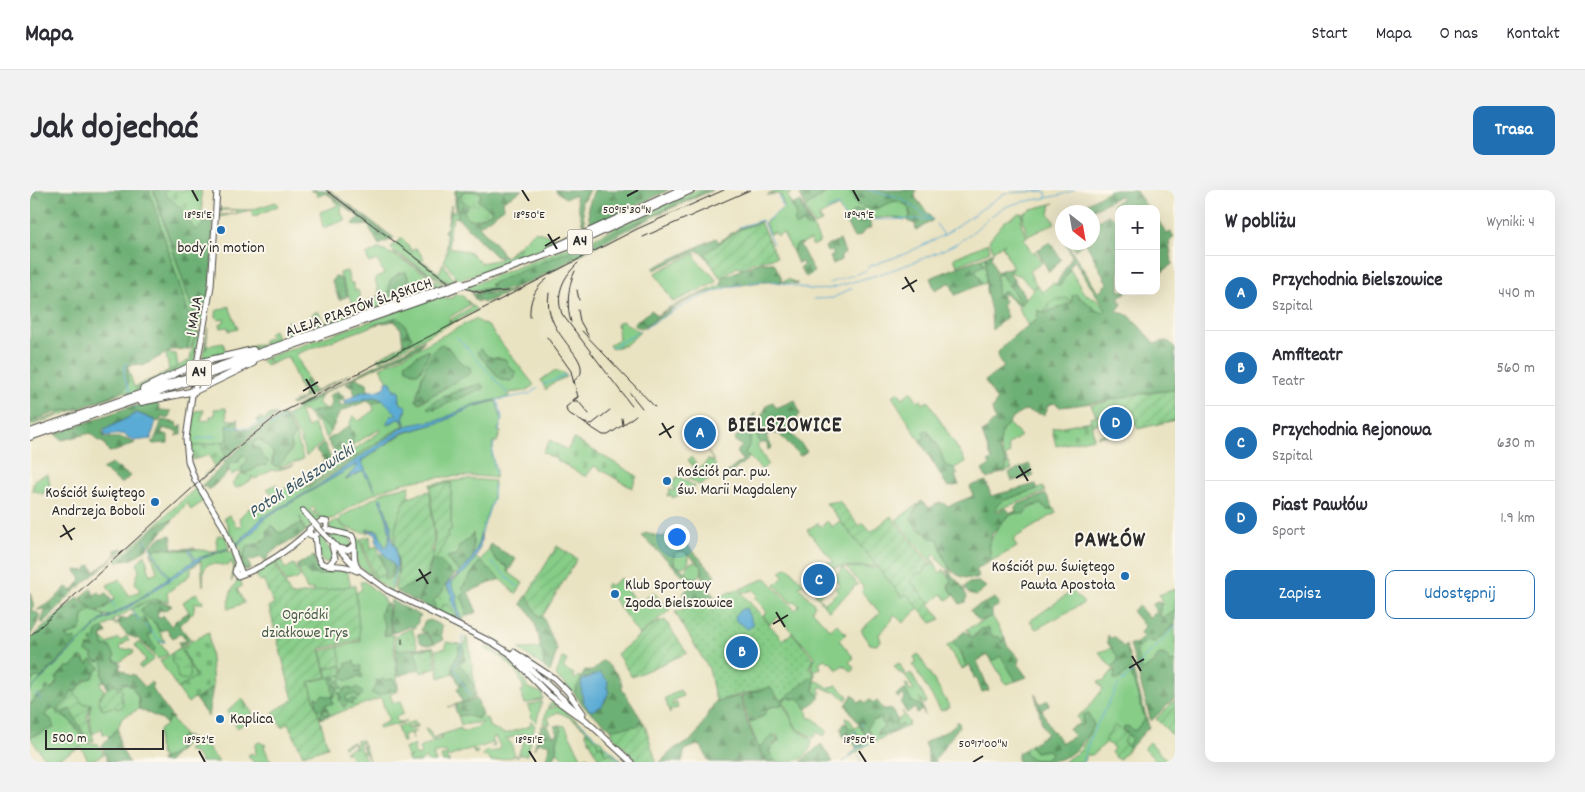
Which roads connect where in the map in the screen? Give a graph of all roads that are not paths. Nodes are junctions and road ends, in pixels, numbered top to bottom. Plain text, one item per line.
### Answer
1 (680, 190) edge
2 (692, 190) edge
3 (218, 191) edge
4 (464, 283) junction
5 (283, 346) junction
6 (199, 363) junction
7 (193, 391) junction
8 (118, 404) junction
9 (30, 432) edge
10 (30, 437) edge
11 (302, 512) dead end
12 (319, 533) junction
13 (354, 544) junction
14 (334, 547) junction
15 (329, 565) junction
16 (358, 571) junction
17 (391, 594) junction
18 (502, 647) junction
19 (511, 656) junction
20 (546, 684) junction
21 (551, 693) junction
22 (591, 725) junction
23 (630, 762) edge

1 - 4 highway, ALEJA PIASTÓW ŚLĄSKICH / A4
2 - 4 highway, ALEJA PIASTÓW ŚLĄSKICH / A4
3 - 6 main road, 1 MAJA
4 - 5 highway, ALEJA PIASTÓW ŚLĄSKICH / A4, bridge
5 - 6 highway
5 - 7 highway
5 - 8 highway, ALEJA PIASTÓW ŚLĄSKICH / A4
6 - 7 main road, 1 MAJA, bridge
6 - 8 highway
7 - 8 highway
7 - 12 main road, 1 MAJA
8 - 9 highway, ALEJA PIASTÓW ŚLĄSKICH / A4
8 - 10 highway, ALEJA PIASTÓW ŚLĄSKICH / A4
11 - 12 main road, bridge
12 - 13 main road
12 - 14 main road
12 - 15 main road
13 - 14 main road
13 - 16 main road
14 - 15 main road
14 - 16 main road
15 - 16 main road
16 - 17 main road
17 - 18 main road
17 - 19 main road
18 - 20 main road
18 - 22 main road
19 - 20 main road
19 - 21 main road
20 - 21 main road
21 - 22 main road
22 - 23 main road

